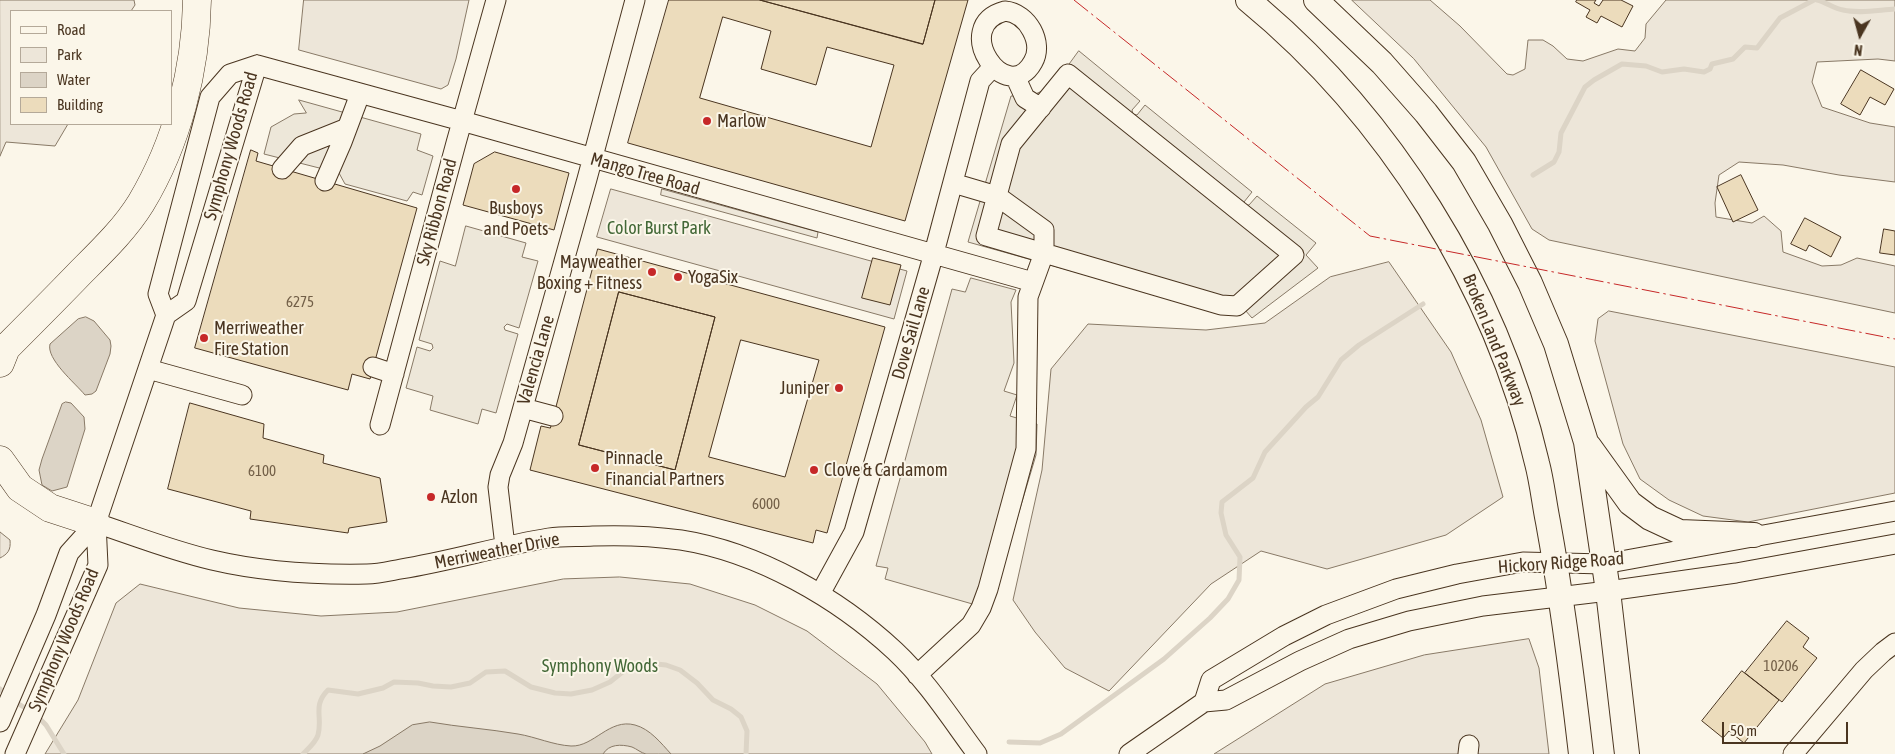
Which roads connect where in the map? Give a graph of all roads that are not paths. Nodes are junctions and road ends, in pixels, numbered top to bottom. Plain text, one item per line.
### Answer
1 (197, 0) edge
2 (496, 0) edge
3 (635, 0) edge
4 (1248, 0) edge
5 (1316, 0) edge
6 (257, 66) junction
7 (992, 68) junction
8 (1015, 76) junction
9 (360, 94) junction
10 (1040, 108) junction
11 (462, 121) junction
12 (347, 128) junction
13 (593, 159) junction
14 (282, 169) dead end
15 (325, 181) dead end
16 (953, 183) junction
17 (997, 196) junction
18 (934, 254) junction
19 (1044, 254) junction
20 (1033, 282) junction
21 (166, 315) junction
22 (0, 362) edge
23 (373, 367) dead end
24 (148, 369) junction
25 (394, 374) junction
26 (242, 396) dead end
27 (523, 408) junction
28 (553, 416) dead end
29 (380, 425) dead end
30 (1586, 442) junction
31 (0, 460) edge
32 (1895, 511) edge
33 (96, 523) junction
34 (1754, 535) junction
35 (1895, 544) edge
36 (505, 546) junction
37 (1556, 563) junction
38 (1604, 564) junction
39 (1608, 591) junction
40 (820, 594) junction
41 (1562, 596) junction
42 (1895, 643) edge
43 (917, 675) junction
44 (1204, 702) junction
45 (1, 719) edge
46 (16, 754) edge
47 (977, 754) edge
48 (1129, 754) edge
49 (1581, 754) edge
50 (1627, 754) edge
51 (1793, 754) edge

1 - 22 highway
2 - 11 street, Sky Ribbon Road
3 - 13 street, Valencia Lane
4 - 37 main road, Broken Land Parkway
5 - 30 main road
6 - 9 street, Mango Tree Road
6 - 21 street, Symphony Woods Road
6 - 21 street, Symphony Woods Road
7 - 8 street
7 - 8 street
7 - 16 street, Dove Sail Lane
8 - 10 street
9 - 11 street, Mango Tree Road
9 - 12 street
10 - 17 street
10 - 19 street
11 - 13 street, Mango Tree Road
11 - 25 street, Sky Ribbon Road
12 - 14 street
12 - 15 street
13 - 18 street, Mango Tree Road
13 - 27 street, Valencia Lane
16 - 17 street
16 - 18 street, Dove Sail Lane
17 - 19 street
17 - 19 street
18 - 20 street, Mango Tree Road
18 - 40 street, Dove Sail Lane
19 - 20 street
20 - 43 street
21 - 24 street, Symphony Woods Road
23 - 25 street
24 - 26 street
24 - 33 street, Symphony Woods Road
25 - 29 street, Sky Ribbon Road
27 - 28 street
27 - 36 street, Valencia Lane
30 - 34 main road
30 - 38 main road
31 - 33 highway
32 - 34 street, Hickory Ridge Road
33 - 36 street, Merriweather Drive
33 - 45 street, Symphony Woods Road
33 - 46 street, Symphony Woods Road
34 - 38 street, Hickory Ridge Road
35 - 39 street, Hickory Ridge Road
36 - 40 street, Merriweather Drive
37 - 38 street, Hickory Ridge Road
37 - 41 main road, Broken Land Parkway
37 - 44 street, Hickory Ridge Road
38 - 39 main road
39 - 41 street, Hickory Ridge Road
39 - 50 main road
40 - 43 street, Merriweather Drive
41 - 44 street, Hickory Ridge Road
41 - 49 main road, Broken Land Parkway
42 - 51 street
43 - 47 street, Merriweather Drive
44 - 48 street, Hickory Ridge Road

